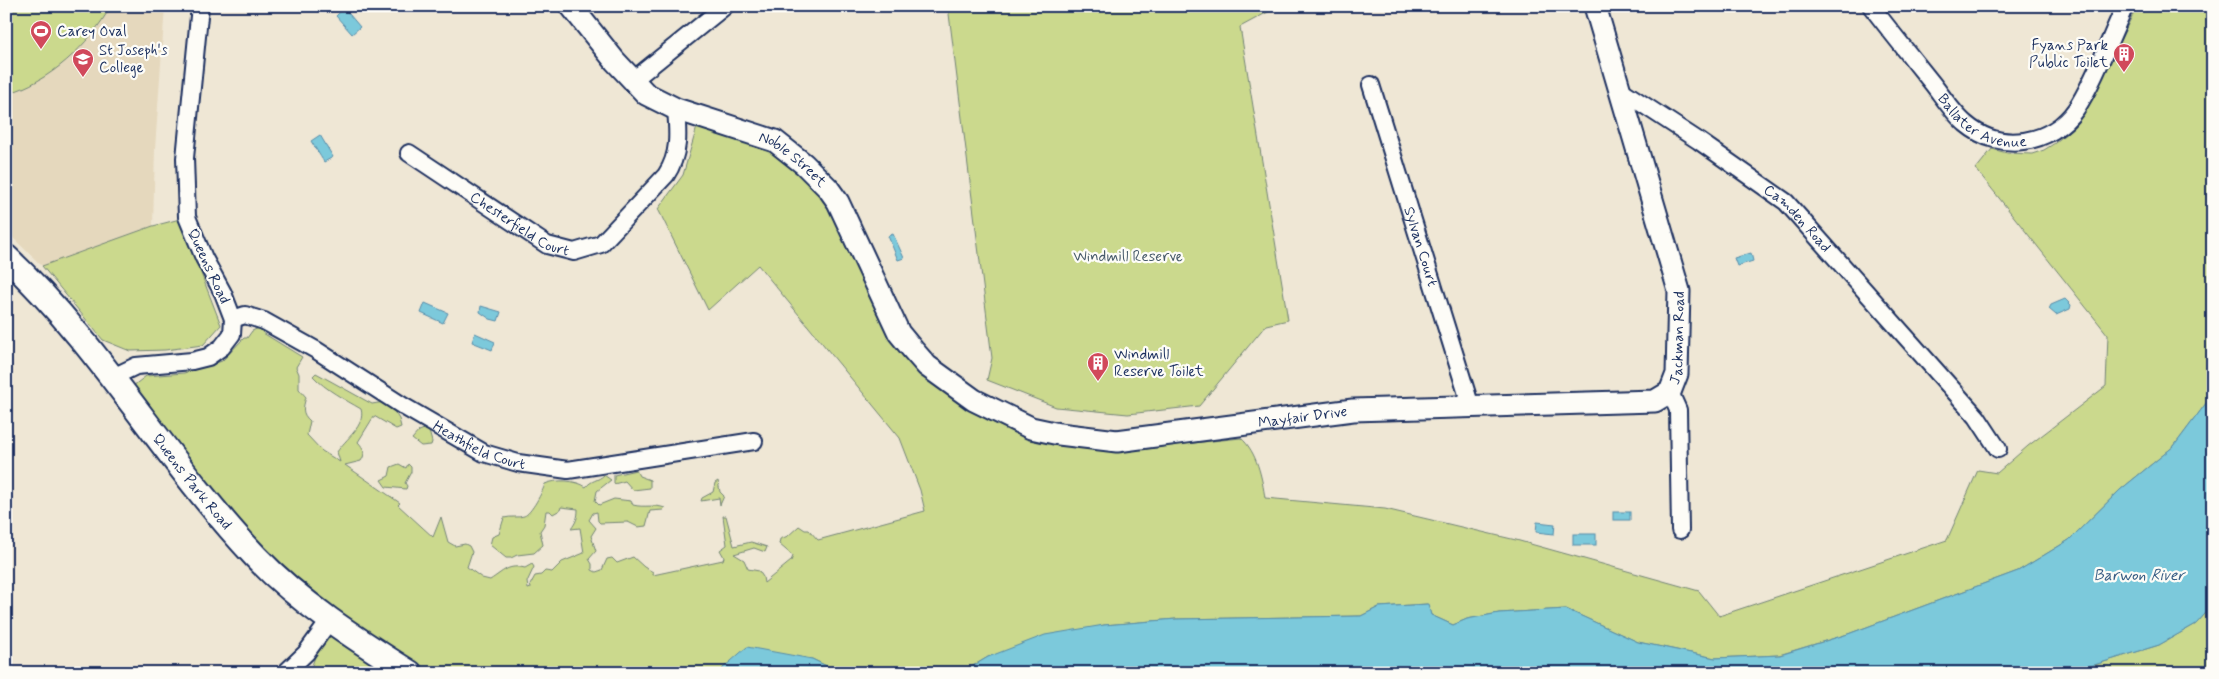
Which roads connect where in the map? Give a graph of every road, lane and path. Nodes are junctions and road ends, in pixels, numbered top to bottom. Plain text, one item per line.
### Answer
1 (200, 6) edge
2 (571, 6) edge
3 (725, 6) edge
4 (1595, 6) edge
5 (1871, 6) edge
6 (2125, 6) edge
7 (632, 80) junction
8 (1371, 85) dead end
9 (1621, 90) junction
10 (676, 109) junction
11 (409, 153) dead end
12 (6, 257) edge
13 (233, 318) junction
14 (113, 377) junction
15 (947, 381) joint
16 (1670, 392) junction
17 (1471, 407) junction
18 (754, 441) dead end
19 (1998, 449) dead end
20 (1680, 530) dead end
21 (330, 620) junction
22 (285, 673) edge
23 (410, 673) edge

1 - 13 street, Queens Road
2 - 7 street, Noble Street
3 - 7 street
4 - 9 street
5 - 6 street, Ballater Avenue
7 - 10 street, Noble Street
8 - 17 street, Sylvan Court
9 - 16 street, Jackman Road
9 - 19 street, Camden Road
10 - 11 street, Chesterfield Court
10 - 15 street, Noble Street
12 - 14 main road, Queens Park Road
13 - 14 street, Queens Road
13 - 18 street, Heathfield Court
14 - 21 main road, Queens Park Road
15 - 17 street, Mayfair Drive
16 - 17 street, Mayfair Drive
16 - 20 street, Jackman Road
21 - 22 street
21 - 23 main road, Queens Park Road

